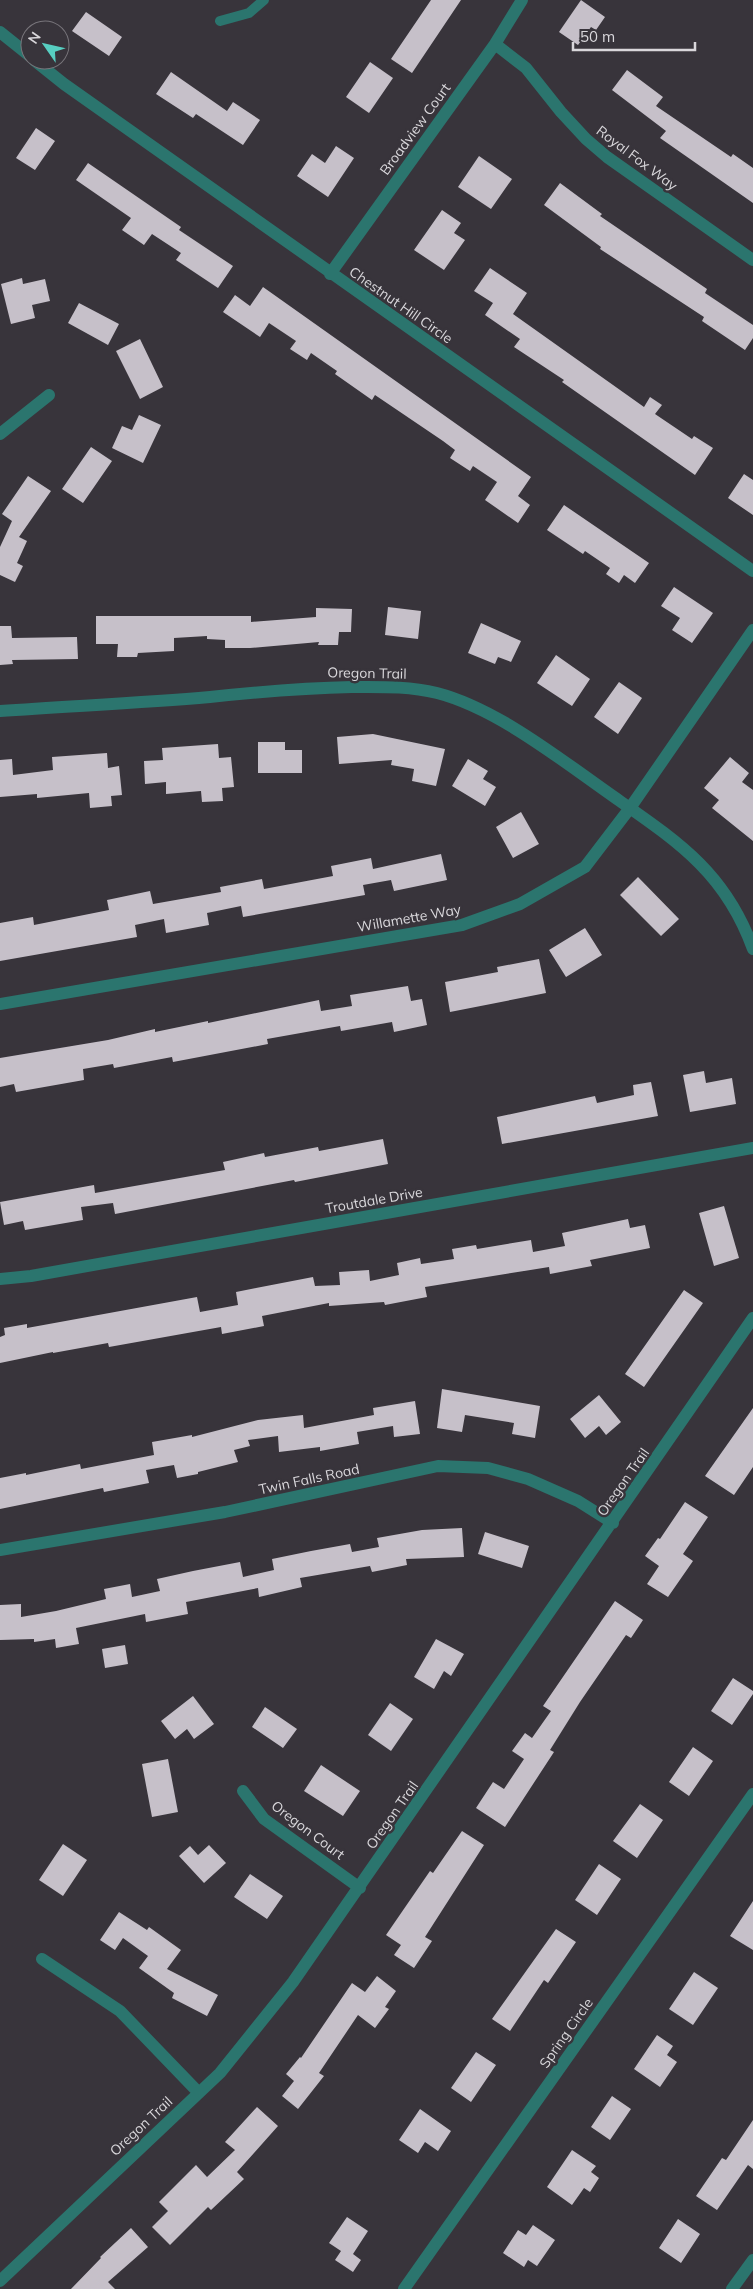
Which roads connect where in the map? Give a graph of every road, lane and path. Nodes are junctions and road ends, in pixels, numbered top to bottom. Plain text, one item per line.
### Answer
1 (264, 0) edge
2 (522, 0) edge
3 (220, 21) dead end
4 (0, 32) edge
5 (495, 44) junction
6 (20, 48) edge
7 (46, 70) edge
8 (753, 260) edge
9 (330, 274) junction
10 (49, 395) dead end
11 (0, 434) edge
12 (753, 571) edge
13 (753, 630) edge
14 (0, 710) edge
15 (630, 808) junction
16 (753, 948) edge
17 (0, 1004) edge
18 (753, 1148) edge
19 (0, 1280) edge
20 (753, 1318) edge
21 (613, 1523) junction
22 (0, 1550) edge
23 (243, 1791) dead end
24 (753, 1794) edge
25 (360, 1888) junction
26 (42, 1959) dead end
27 (199, 2093) junction
28 (753, 2260) edge
29 (0, 2281) edge
30 (404, 2289) edge
31 (732, 2289) edge

1 - 3 lane
2 - 5 street, Broadview Court
4 - 6 street
5 - 8 street, Royal Fox Way
5 - 9 street, Broadview Court
7 - 9 street, Chestnut Hill Circle
9 - 12 street, Chestnut Hill Circle
10 - 11 street
13 - 15 street, Willamette Way
14 - 15 street, Oregon Trail
15 - 16 street, Oregon Trail
15 - 17 street, Willamette Way
18 - 19 street, Troutdale Drive
20 - 21 street, Oregon Trail
21 - 22 street, Twin Falls Road
21 - 25 street, Oregon Trail
23 - 25 street, Oregon Court
24 - 30 street, Spring Circle
25 - 27 street, Oregon Trail
26 - 27 street
27 - 29 street, Oregon Trail
28 - 31 street

